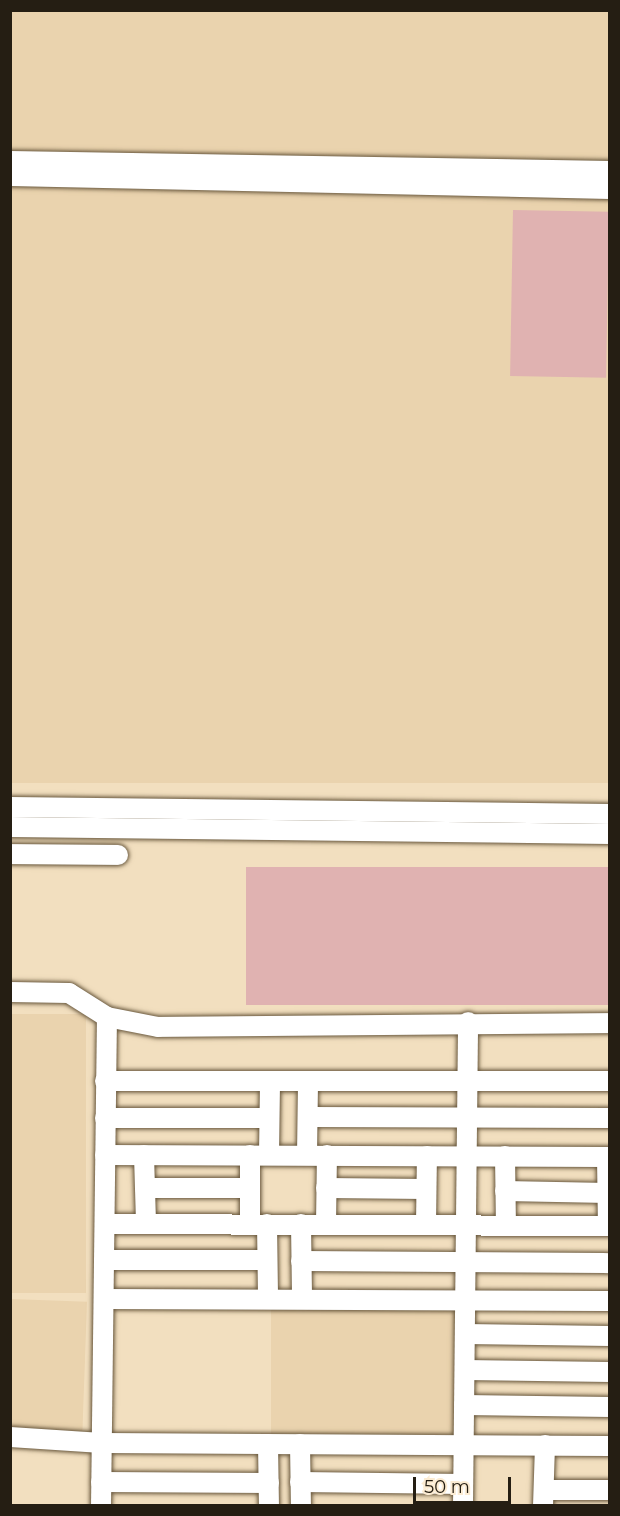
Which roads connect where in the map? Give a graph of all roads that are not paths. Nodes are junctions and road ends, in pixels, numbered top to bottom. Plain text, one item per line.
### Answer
1 (10, 161) edge
2 (609, 171) edge
3 (10, 176) edge
4 (609, 189) edge
5 (10, 807) edge
6 (609, 814) edge
7 (10, 827) edge
8 (609, 834) edge
9 (10, 854) edge
10 (118, 855) dead end
11 (10, 992) edge
12 (107, 1017) junction
13 (468, 1022) junction
14 (609, 1023) edge
15 (105, 1081) junction
16 (270, 1081) junction
17 (308, 1082) junction
18 (468, 1082) junction
19 (609, 1082) edge
20 (308, 1117) junction
21 (467, 1117) junction
22 (105, 1118) junction
23 (269, 1118) junction
24 (609, 1118) edge
25 (105, 1155) junction
26 (144, 1155) junction
27 (259, 1155) junction
28 (317, 1155) junction
29 (427, 1156) junction
30 (466, 1156) junction
31 (505, 1156) junction
32 (608, 1156) edge
33 (145, 1188) junction
34 (250, 1188) junction
35 (326, 1188) junction
36 (426, 1189) junction
37 (505, 1191) junction
38 (608, 1193) junction
39 (105, 1224) junction
40 (146, 1224) junction
41 (258, 1224) junction
42 (301, 1224) junction
43 (326, 1224) junction
44 (426, 1224) junction
45 (466, 1224) junction
46 (506, 1225) junction
47 (609, 1226) edge
48 (104, 1260) junction
49 (267, 1260) junction
50 (301, 1261) junction
51 (466, 1262) junction
52 (609, 1263) edge
53 (104, 1299) junction
54 (268, 1299) junction
55 (302, 1299) junction
56 (465, 1299) junction
57 (609, 1301) edge
58 (465, 1334) junction
59 (609, 1336) edge
60 (465, 1370) junction
61 (609, 1372) edge
62 (464, 1405) junction
63 (609, 1407) edge
64 (10, 1437) edge
65 (102, 1443) junction
66 (268, 1444) junction
67 (300, 1444) junction
68 (464, 1445) junction
69 (545, 1445) junction
70 (609, 1446) edge
71 (101, 1482) junction
72 (300, 1482) junction
73 (269, 1483) junction
74 (463, 1484) junction
75 (609, 1490) edge
76 (544, 1498) edge
77 (101, 1506) edge
78 (269, 1506) edge
79 (301, 1506) edge
80 (463, 1506) edge

1 - 2 street
3 - 4 street
5 - 6 street
7 - 8 street
9 - 10 street
11 - 12 street
12 - 13 street
12 - 15 street
13 - 14 street
13 - 18 street
15 - 16 street
15 - 22 street
16 - 17 street
16 - 23 street
17 - 18 street
17 - 20 street
18 - 19 street
18 - 21 street
20 - 21 street
20 - 28 street
21 - 24 street
21 - 30 street
22 - 23 street
22 - 25 street
23 - 27 street
25 - 26 street
25 - 39 street
26 - 27 street
26 - 33 street
27 - 28 street
27 - 34 street
28 - 29 street
28 - 35 street
29 - 30 street
29 - 36 street
30 - 31 street
30 - 45 street
31 - 32 street
31 - 37 street
32 - 38 street
33 - 34 street
33 - 40 street
34 - 41 street
35 - 36 street
35 - 43 street
36 - 44 street
37 - 38 street
37 - 46 street
38 - 47 street
39 - 40 street
39 - 48 street
40 - 41 street
41 - 42 street
41 - 49 street
42 - 43 street
42 - 50 street
43 - 44 street
44 - 45 street
45 - 46 street
45 - 51 street
46 - 47 street
48 - 49 street
48 - 53 street
49 - 54 street
50 - 51 street
50 - 55 street
51 - 52 street
51 - 56 street
53 - 54 street
53 - 65 street
54 - 55 street
55 - 56 street
56 - 57 street
56 - 58 street
58 - 59 street
58 - 60 street
60 - 61 street
60 - 62 street
62 - 63 street
62 - 68 street
64 - 65 street
65 - 66 street
65 - 71 street
66 - 67 street
66 - 73 street
67 - 68 street
67 - 72 street
68 - 69 street
68 - 74 street
69 - 70 street
69 - 76 street
71 - 73 street
71 - 77 street
72 - 74 street
72 - 79 street
73 - 78 street
74 - 80 street
75 - 76 street

